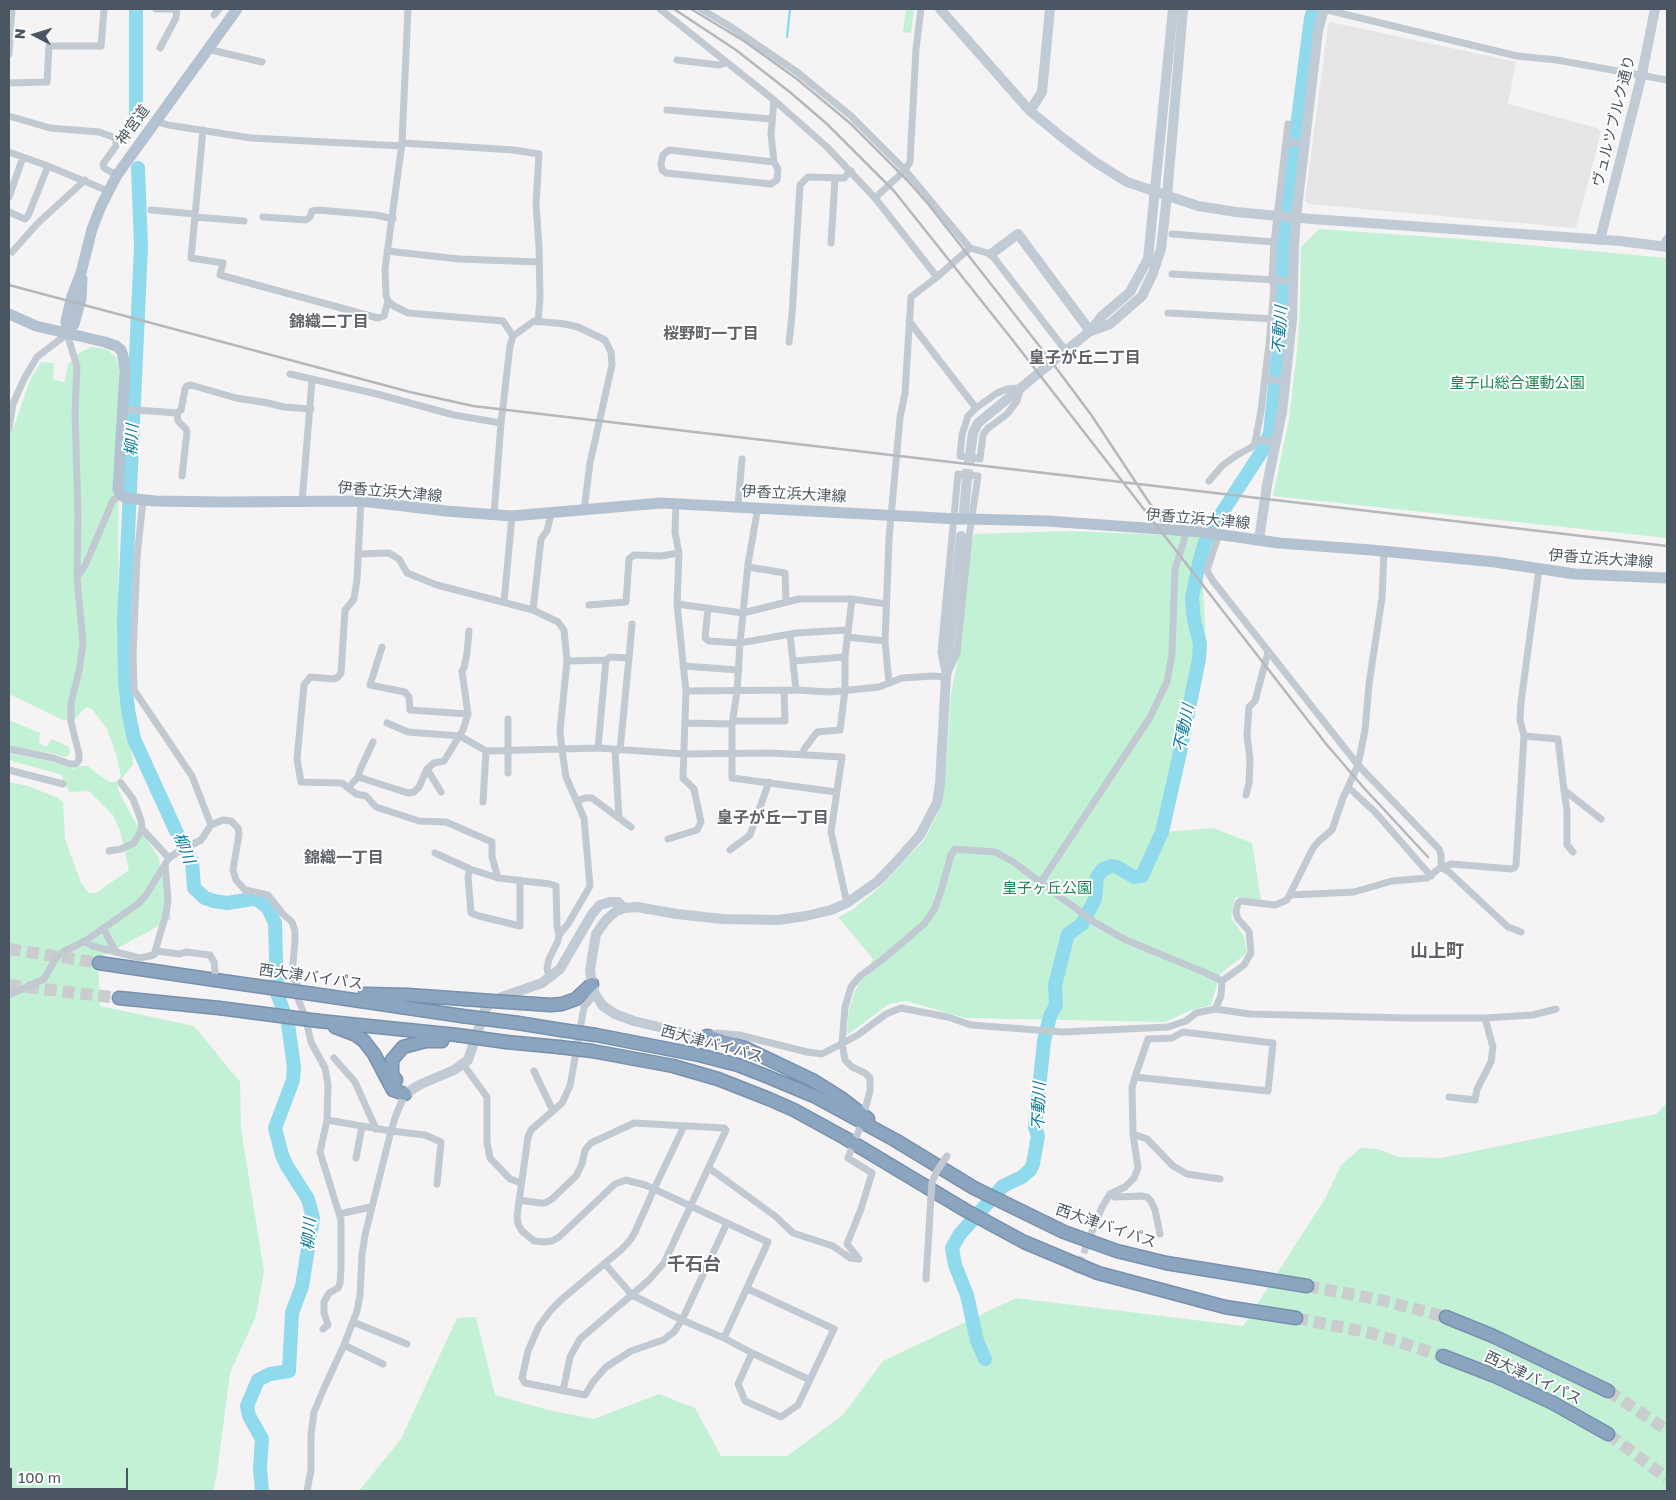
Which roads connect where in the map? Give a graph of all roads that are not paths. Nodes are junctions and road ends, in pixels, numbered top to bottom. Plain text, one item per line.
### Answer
1 (12, 9) edge
2 (104, 9) edge
3 (156, 9) edge
4 (220, 9) edge
5 (236, 9) edge
6 (408, 9) edge
7 (660, 9) edge
8 (701, 9) edge
9 (921, 9) edge
10 (940, 9) edge
11 (1050, 9) edge
12 (1173, 9) edge
13 (1183, 9) edge
14 (1323, 9) edge
15 (1655, 9) edge
16 (669, 12) edge
17 (214, 15) dead end
18 (160, 48) dead end
19 (207, 50) junction
20 (9, 54) edge
21 (677, 60) dead end
22 (262, 62) dead end
23 (726, 63) junction
24 (1642, 74) junction
25 (1667, 80) edge
26 (9, 83) edge
27 (774, 100) junction
28 (667, 110) dead end
29 (1030, 111) junction
30 (9, 116) edge
31 (772, 119) junction
32 (155, 121) junction
33 (1288, 124) dead end
34 (203, 130) junction
35 (1286, 142) junction
36 (402, 144) junction
37 (1305, 144) junction
38 (9, 152) edge
39 (23, 157) junction
40 (774, 162) junction
41 (48, 166) junction
42 (906, 170) junction
43 (851, 171) junction
44 (117, 175) junction
45 (835, 179) junction
46 (85, 180) junction
47 (108, 191) junction
48 (1155, 191) junction
49 (1168, 196) junction
50 (9, 197) edge
51 (875, 198) junction
52 (151, 210) dead end
53 (9, 212) edge
54 (195, 215) junction
55 (1277, 216) junction
56 (264, 217) dead end
57 (1294, 217) junction
58 (393, 219) junction
59 (244, 221) dead end
60 (1172, 234) dead end
61 (1600, 240) junction
62 (1274, 242) junction
63 (831, 243) dead end
64 (1665, 244) edge
65 (970, 248) junction
66 (387, 251) junction
67 (12, 252) dead end
68 (991, 254) junction
69 (539, 262) junction
70 (1172, 274) dead end
71 (938, 277) junction
72 (1273, 280) junction
73 (1293, 281) junction
74 (388, 301) junction
75 (1168, 313) dead end
76 (9, 314) edge
77 (909, 320) junction
78 (1272, 320) junction
79 (1292, 320) junction
80 (538, 322) junction
81 (1090, 331) junction
82 (67, 334) junction
83 (513, 336) junction
84 (789, 342) dead end
85 (1066, 351) junction
86 (290, 374) dead end
87 (312, 380) junction
88 (1266, 380) junction
89 (1286, 382) junction
90 (1021, 388) junction
91 (976, 408) junction
92 (310, 409) junction
93 (126, 410) junction
94 (177, 414) junction
95 (501, 423) junction
96 (9, 428) edge
97 (1256, 439) junction
98 (1276, 443) junction
99 (970, 455) tunnel mouth
100 (742, 459) dead end
101 (182, 476) dead end
102 (967, 479) tunnel mouth
103 (1209, 481) dead end
104 (132, 498) junction
105 (361, 501) junction
106 (302, 503) junction
107 (676, 503) junction
108 (738, 506) junction
109 (758, 507) junction
110 (584, 510) junction
111 (551, 514) junction
112 (891, 514) junction
113 (494, 515) junction
114 (512, 516) junction
115 (963, 518) junction
116 (1186, 531) junction
117 (1218, 534) junction
118 (961, 536) dead end
119 (1260, 540) junction
120 (1384, 551) junction
121 (679, 553) junction
122 (359, 554) junction
123 (748, 567) junction
124 (1539, 569) junction
125 (77, 577) junction
126 (1667, 578) edge
127 (852, 599) junction
128 (504, 602) junction
129 (786, 602) junction
130 (677, 604) junction
131 (886, 604) junction
132 (589, 605) dead end
133 (708, 608) junction
134 (533, 610) junction
135 (743, 613) junction
136 (632, 624) dead end
137 (469, 631) dead end
138 (790, 634) junction
139 (847, 634) junction
140 (885, 641) junction
141 (740, 644) junction
142 (382, 647) dead end
143 (1268, 652) junction
144 (845, 656) junction
145 (629, 658) junction
146 (606, 660) junction
147 (567, 661) junction
148 (793, 661) junction
149 (683, 666) junction
150 (739, 670) junction
151 (946, 677) junction
152 (889, 683) junction
153 (784, 690) junction
154 (796, 690) junction
155 (845, 690) junction
156 (686, 692) junction
157 (737, 692) junction
158 (468, 714) junction
159 (508, 719) dead end
160 (733, 722) junction
161 (387, 723) dead end
162 (685, 723) junction
163 (460, 736) junction
164 (1524, 736) junction
165 (373, 742) dead end
166 (598, 748) junction
167 (9, 749) edge
168 (562, 750) junction
169 (618, 750) junction
170 (486, 751) junction
171 (508, 751) junction
172 (684, 754) junction
173 (733, 754) junction
174 (802, 754) junction
175 (1358, 765) junction
176 (427, 768) junction
177 (9, 770) edge
178 (508, 773) dead end
179 (358, 776) junction
180 (769, 782) junction
181 (121, 783) dead end
182 (63, 784) dead end
183 (1348, 787) junction
184 (348, 788) junction
185 (1564, 790) junction
186 (441, 792) dead end
187 (836, 792) junction
188 (1246, 795) dead end
189 (577, 801) junction
190 (483, 802) dead end
191 (619, 818) junction
192 (1601, 819) dead end
193 (211, 825) junction
194 (632, 827) dead end
195 (142, 829) junction
196 (668, 839) dead end
197 (730, 850) dead end
198 (109, 851) dead end
199 (1574, 852) dead end
200 (434, 853) dead end
201 (167, 861) junction
202 (1441, 868) junction
203 (470, 869) junction
204 (1431, 876) junction
205 (498, 878) junction
206 (520, 880) junction
207 (1041, 882) junction
208 (1290, 895) junction
209 (847, 903) junction
210 (624, 908) junction
211 (103, 928) junction
212 (1520, 932) dead end
213 (559, 935) junction
214 (85, 941) junction
215 (116, 952) junction
216 (156, 952) junction
217 (99, 963) tunnel mouth
218 (215, 972) dead end
219 (549, 978) junction
220 (1222, 981) junction
221 (593, 989) junction
222 (313, 994) junction
223 (9, 995) edge
224 (119, 998) tunnel mouth
225 (1215, 1009) junction
226 (1556, 1009) dead end
227 (1485, 1018) junction
228 (319, 1021) junction
229 (1186, 1021) junction
230 (1188, 1033) junction
231 (706, 1036) junction
232 (457, 1038) junction
233 (842, 1044) junction
234 (334, 1058) dead end
235 (463, 1064) junction
236 (534, 1071) dead end
237 (1135, 1077) junction
238 (405, 1094) junction
239 (1449, 1097) dead end
240 (865, 1109) dead end
241 (553, 1111) junction
242 (327, 1120) junction
243 (362, 1126) junction
244 (684, 1126) junction
245 (860, 1128) dead end
246 (376, 1129) junction
247 (391, 1132) junction
248 (1133, 1134) junction
249 (856, 1137) dead end
250 (895, 1140) junction
251 (851, 1150) dead end
252 (947, 1156) dead end
253 (356, 1158) dead end
254 (709, 1168) junction
255 (1220, 1179) dead end
256 (521, 1182) junction
257 (436, 1184) dead end
258 (654, 1189) junction
259 (1110, 1194) junction
260 (519, 1200) junction
261 (691, 1206) junction
262 (371, 1207) junction
263 (339, 1214) junction
264 (727, 1223) junction
265 (1094, 1230) tunnel mouth
266 (1160, 1234) dead end
267 (605, 1264) junction
268 (926, 1279) dead end
269 (1307, 1286) tunnel mouth
270 (748, 1289) junction
271 (632, 1295) junction
272 (1446, 1317) tunnel mouth
273 (1296, 1318) tunnel mouth
274 (682, 1320) junction
275 (353, 1322) junction
276 (323, 1330) dead end
277 (724, 1338) junction
278 (407, 1344) dead end
279 (344, 1345) junction
280 (752, 1353) junction
281 (1443, 1356) tunnel mouth
282 (383, 1364) dead end
283 (810, 1380) junction
284 (563, 1390) junction
285 (1608, 1391) tunnel mouth
286 (1608, 1434) tunnel mouth
287 (307, 1491) edge

1 - 20 street
2 - 26 street
3 - 18 street
4 - 17 street
5 - 19 main road, 神宮道
6 - 36 street
7 - 16 street
8 - 42 street
9 - 42 street
10 - 29 street
11 - 29 street
12 - 48 street
13 - 49 street
14 - 24 street
14 - 37 street
15 - 24 street, ヴュルツブルク通り
16 - 23 street
19 - 22 street
19 - 32 main road, 神宮道
21 - 23 street
23 - 27 street
24 - 25 street
24 - 61 street, ヴュルツブルク通り
27 - 31 street
27 - 43 street
28 - 31 street
29 - 48 street
30 - 44 street
31 - 40 street
32 - 34 street
32 - 44 main road, 神宮道
33 - 35 street
34 - 36 street
34 - 54 street
35 - 37 street
35 - 55 street
36 - 58 street
36 - 69 street
37 - 57 street
38 - 39 street
39 - 41 street
39 - 50 street
40 - 40 street
41 - 46 street
41 - 53 street
42 - 51 street
42 - 65 street
43 - 45 street
43 - 51 street
44 - 47 main road, 神宮道
45 - 63 street
45 - 84 street
46 - 47 street
46 - 67 street
47 - 82 main road, 神宮道
48 - 49 street
48 - 81 street
49 - 55 street
49 - 81 street
51 - 71 street
52 - 54 street
54 - 59 street
54 - 74 street
55 - 57 street
55 - 62 street
56 - 58 street
57 - 61 street
57 - 73 street
58 - 66 street
60 - 62 street
61 - 64 street
62 - 72 street
65 - 68 street
65 - 71 street
66 - 69 street
66 - 74 street
68 - 81 street
68 - 85 street
69 - 80 street
70 - 72 street
71 - 77 street
72 - 73 street
72 - 78 street
73 - 79 street
74 - 83 street
75 - 78 street
76 - 82 main road
77 - 91 street
77 - 112 street
78 - 79 street
78 - 88 street
79 - 89 street
80 - 83 street
80 - 110 street
81 - 85 street
82 - 93 main road
82 - 96 street
82 - 125 street
83 - 95 street
85 - 90 street
86 - 87 street
87 - 92 street
87 - 95 street
88 - 89 street
88 - 97 street
89 - 98 street
90 - 91 street
90 - 91 street
90 - 99 street
92 - 94 street
92 - 106 street
93 - 94 street
93 - 104 main road
94 - 101 street
95 - 113 street
97 - 98 street
97 - 103 street
98 - 119 street
100 - 108 street
102 - 115 street
104 - 106 main road, 伊香立浜大津線
104 - 125 street
104 - 193 street
105 - 106 main road, 伊香立浜大津線
105 - 113 main road, 伊香立浜大津線
105 - 122 street
107 - 108 main road, 伊香立浜大津線
107 - 110 main road, 伊香立浜大津線
107 - 121 street
108 - 109 main road, 伊香立浜大津線
109 - 112 main road, 伊香立浜大津線
109 - 123 street
110 - 111 main road, 伊香立浜大津線
111 - 114 main road, 伊香立浜大津線
111 - 134 street
112 - 115 main road, 伊香立浜大津線
112 - 131 street
113 - 114 main road, 伊香立浜大津線
114 - 128 street
115 - 115 street
115 - 116 main road, 伊香立浜大津線
115 - 151 street
115 - 151 street
116 - 117 main road, 伊香立浜大津線
116 - 207 street
117 - 119 main road, 伊香立浜大津線
117 - 143 street
118 - 151 street
119 - 120 main road, 伊香立浜大津線
120 - 124 main road, 伊香立浜大津線
120 - 175 street
121 - 130 street
121 - 132 street
122 - 128 street
122 - 184 street
123 - 129 street
123 - 135 street
124 - 126 main road, 伊香立浜大津線
124 - 164 street
125 - 167 street
127 - 129 street
127 - 131 street
127 - 139 street
128 - 134 street
129 - 135 street
130 - 133 street
130 - 149 street
131 - 140 street
133 - 135 street
133 - 141 street
134 - 147 street
135 - 141 street
136 - 145 street
137 - 158 street
138 - 139 street
138 - 141 street
138 - 148 street
139 - 140 street
139 - 144 street
140 - 152 street
141 - 150 street
142 - 158 street
143 - 175 street
143 - 188 street
144 - 148 street
144 - 155 street
145 - 146 street
145 - 169 street
146 - 147 street
146 - 166 street
147 - 168 street
148 - 154 street
149 - 150 street
149 - 156 street
150 - 157 street
151 - 152 street
151 - 209 street
152 - 155 street
153 - 154 street
153 - 157 street
153 - 160 street
154 - 155 street
155 - 174 street
156 - 157 street
156 - 162 street
157 - 160 street
158 - 163 street
159 - 171 street
160 - 162 street
160 - 173 street
161 - 163 street
162 - 172 street
163 - 170 street
163 - 176 street
164 - 185 street
164 - 202 street
165 - 179 street
166 - 168 street
166 - 169 street
168 - 171 street
168 - 189 street
169 - 172 street
169 - 191 street
170 - 171 street
170 - 190 street
171 - 178 street
172 - 173 street
172 - 196 street
173 - 174 street
173 - 180 street
174 - 187 street
175 - 183 street
175 - 202 street
176 - 179 street
176 - 186 street
177 - 182 street
179 - 184 street
180 - 187 street
180 - 197 street
181 - 195 street
183 - 204 street
183 - 208 street
184 - 205 street
185 - 192 street
185 - 199 street
187 - 209 street
189 - 191 street
189 - 213 street
191 - 194 street
193 - 201 street
193 - 242 street
195 - 198 street
195 - 201 street
200 - 203 street
201 - 211 street
201 - 216 street
202 - 204 street
202 - 212 street
203 - 205 street
203 - 206 street
204 - 208 street
205 - 206 street
206 - 213 street
207 - 220 street
207 - 233 street
208 - 220 street
209 - 210 street
210 - 219 street
210 - 221 street
211 - 214 street
211 - 215 street
213 - 219 street
214 - 215 street
214 - 223 street
215 - 216 street
216 - 218 street
217 - 222 highway, 西大津バイパス, bridge
219 - 235 street
220 - 225 street
221 - 222 highway, bridge
221 - 231 street
221 - 241 street
222 - 250 highway, 西大津バイパス, bridge
224 - 228 highway, bridge
225 - 227 street
225 - 229 street
226 - 227 street
227 - 239 street
228 - 232 highway
228 - 238 highway
229 - 230 street
229 - 233 street
230 - 237 street
230 - 237 street
231 - 233 street
231 - 250 highway
232 - 238 highway
232 - 273 highway, bridge
233 - 240 street
234 - 246 street
235 - 238 street
235 - 256 street
236 - 241 street
237 - 248 street
238 - 247 street
241 - 256 street
242 - 243 street
242 - 263 street
243 - 246 street
243 - 253 street
244 - 254 street
244 - 258 street
244 - 260 street
245 - 249 street
246 - 247 street
247 - 257 street
247 - 262 street
248 - 255 street
248 - 259 street
250 - 269 highway, 西大津バイパス
251 - 254 street
252 - 268 street, bridge
254 - 261 street
256 - 260 street
258 - 260 street
258 - 261 street
258 - 267 street
259 - 265 street
259 - 266 street
261 - 264 street
261 - 271 street
262 - 263 street
262 - 275 street
263 - 276 street
264 - 270 street
264 - 274 street
267 - 271 street
267 - 284 street
270 - 277 street
270 - 283 street
271 - 274 street
271 - 284 street
272 - 285 highway, 西大津バイパス
274 - 277 street
274 - 284 street
275 - 278 street
275 - 279 street
277 - 280 street
279 - 282 street
279 - 287 street
280 - 283 street
280 - 283 street
281 - 286 highway, 西大津バイパス

